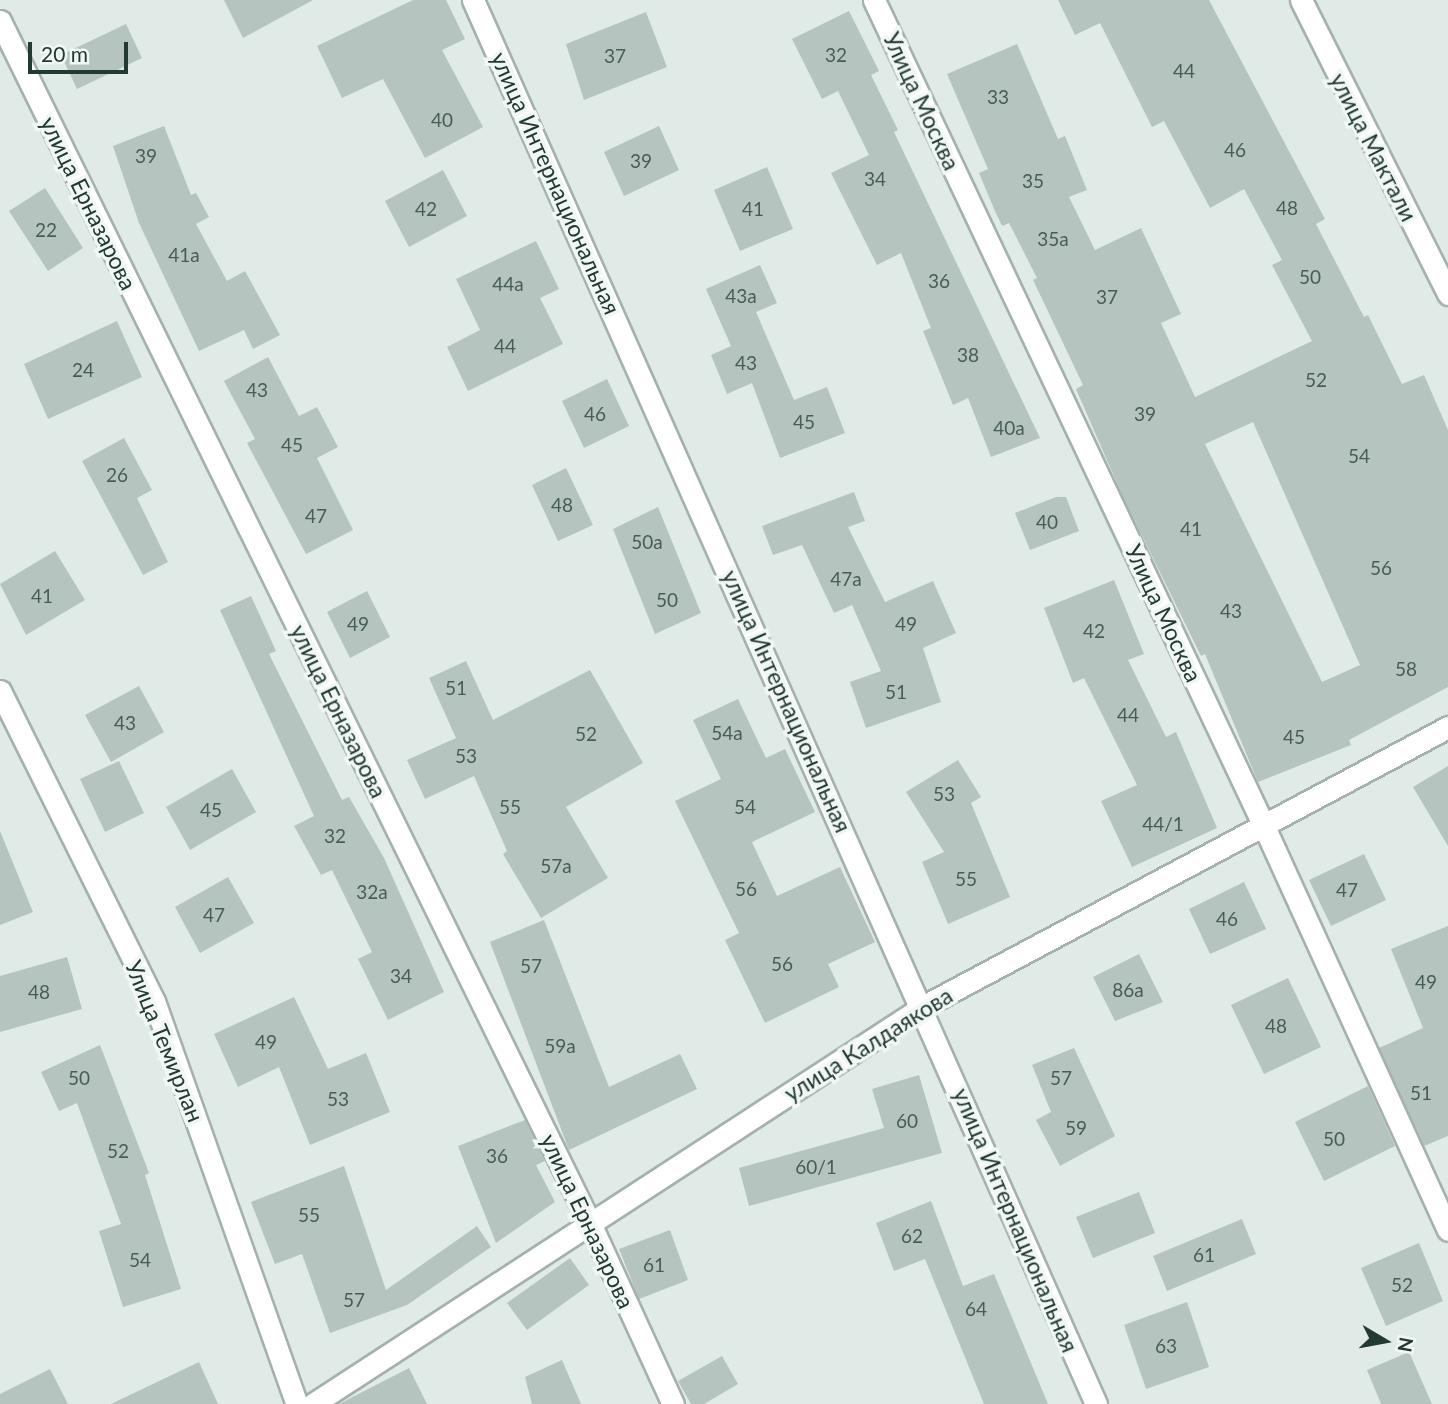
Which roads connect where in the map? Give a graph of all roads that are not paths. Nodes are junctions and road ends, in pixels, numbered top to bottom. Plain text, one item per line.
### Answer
1 (473, 0) edge
2 (874, 0) edge
3 (1301, 0) edge
4 (0, 22) edge
5 (1448, 294) edge
6 (0, 691) edge
7 (1448, 727) edge
8 (1262, 822) junction
9 (924, 1006) junction
10 (590, 1223) junction
11 (1448, 1230) edge
12 (297, 1404) edge
13 (313, 1404) edge
14 (673, 1404) edge
15 (1096, 1404) edge

1 - 9 street, улица Интернациональная
2 - 8 street, Улица Москва
3 - 5 street, улица Мактали
4 - 10 street, улица Ерназарова
6 - 12 street, Улица Темирлан
7 - 8 street, улица Калдаякова
8 - 9 street, улица Калдаякова
8 - 11 street, Улица Москва
9 - 10 street, улица Калдаякова
9 - 15 street, улица Интернациональная
10 - 13 street, улица Калдаякова
10 - 14 street, улица Ерназарова

